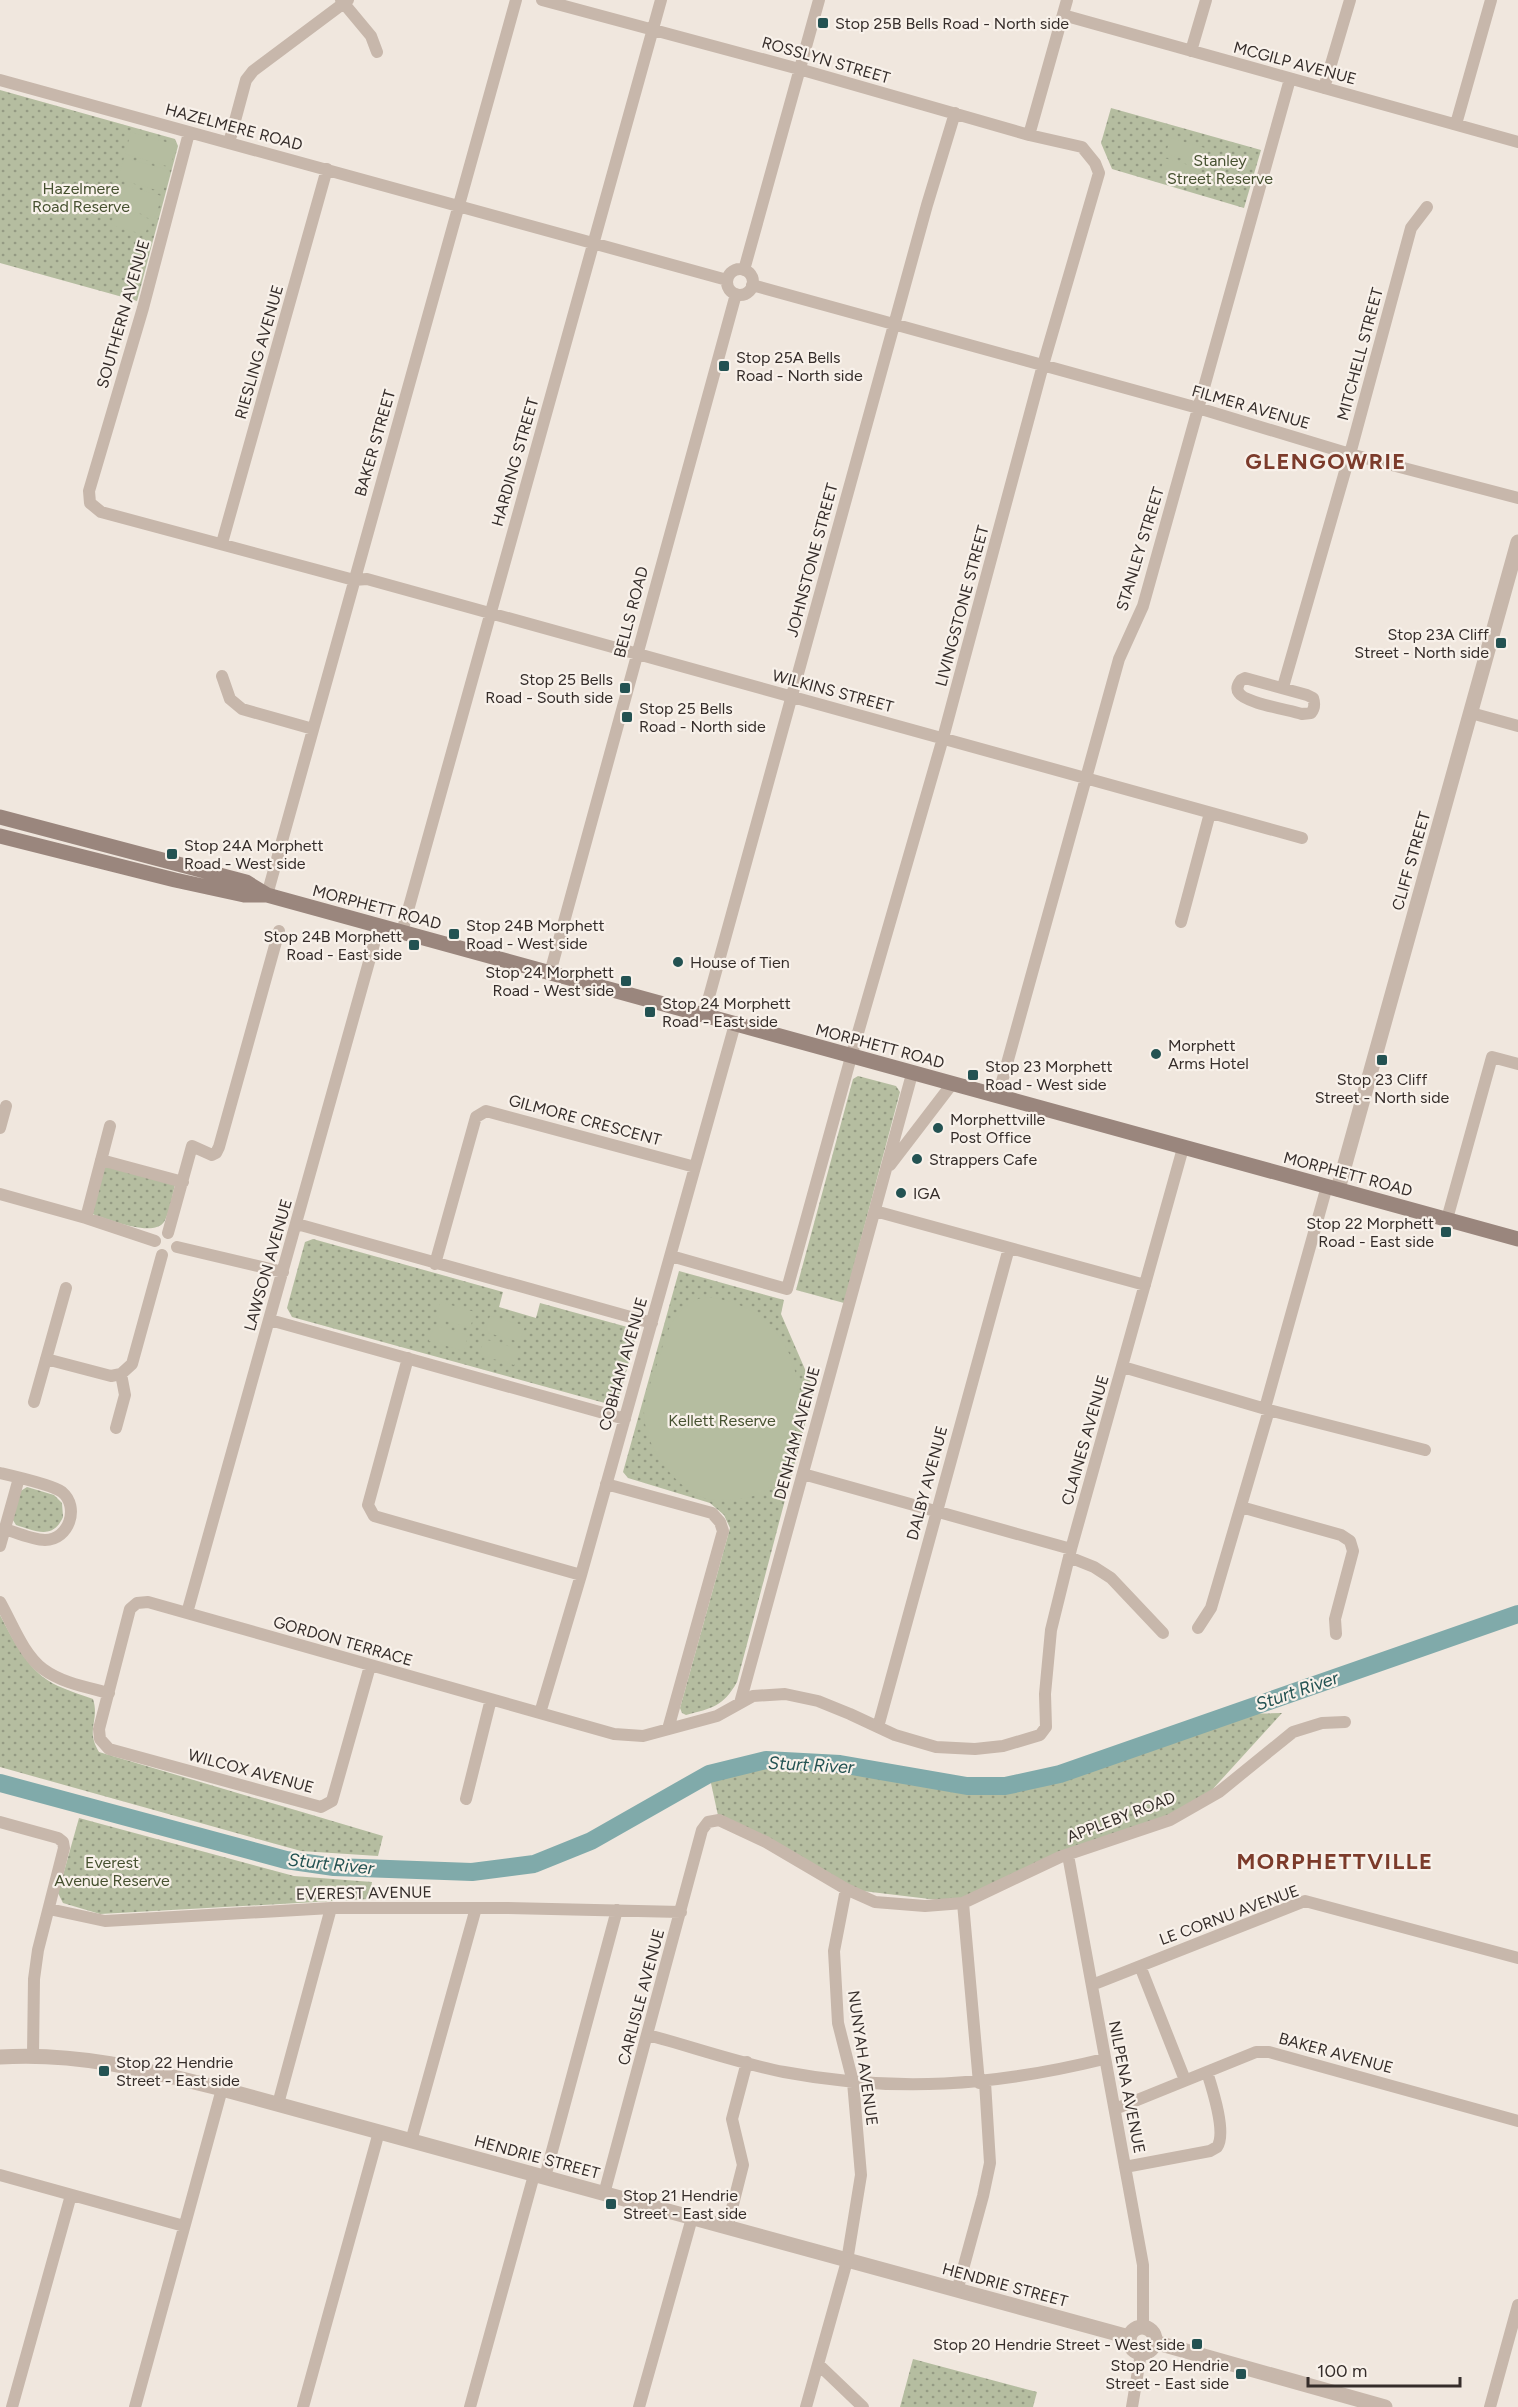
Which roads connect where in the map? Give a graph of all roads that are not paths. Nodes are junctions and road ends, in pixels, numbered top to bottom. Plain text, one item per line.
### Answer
1 (516, 0) edge
2 (542, 0) edge
3 (661, 0) edge
4 (819, 0) edge
5 (1067, 0) edge
6 (1206, 0) edge
7 (1350, 0) edge
8 (1491, 0) edge
9 (344, 1) edge
10 (1063, 15) junction
11 (652, 30) junction
12 (1191, 51) junction
13 (377, 52) dead end
14 (799, 69) junction
15 (1290, 79) junction
16 (0, 80) edge
17 (1324, 88) junction
18 (955, 113) junction
19 (1456, 124) junction
20 (189, 133) junction
21 (1029, 135) junction
22 (1518, 142) edge
23 (229, 143) junction
24 (1095, 163) joint
25 (327, 169) junction
26 (459, 205) junction
27 (1427, 207) dead end
28 (593, 243) junction
29 (744, 270) junction
30 (727, 280) junction
31 (752, 285) junction
32 (736, 294) junction
33 (894, 325) junction
34 (1043, 365) junction
35 (1198, 408) junction
36 (1350, 453) junction
37 (1518, 498) edge
38 (90, 504) joint
39 (1518, 542) edge
40 (222, 543) junction
41 (354, 580) junction
42 (490, 613) junction
43 (637, 654) junction
44 (222, 676) dead end
45 (1283, 687) junction
46 (791, 697) junction
47 (1471, 713) junction
48 (1518, 726) edge
49 (313, 729) junction
50 (943, 738) junction
51 (1086, 778) junction
52 (1210, 813) junction
53 (0, 817) edge
54 (0, 836) edge
55 (1302, 838) dead end
56 (267, 895) junction
57 (1181, 922) dead end
58 (380, 926) junction
59 (279, 931) dead end
60 (402, 932) junction
61 (550, 973) junction
62 (704, 1015) junction
63 (735, 1024) junction
64 (851, 1057) junction
65 (1518, 1064) edge
66 (912, 1074) junction
67 (952, 1084) junction
68 (998, 1096) junction
69 (6, 1106) dead end
70 (110, 1126) dead end
71 (0, 1128) edge
72 (1183, 1148) junction
73 (101, 1160) junction
74 (695, 1167) junction
75 (885, 1171) junction
76 (183, 1182) junction
77 (1332, 1188) junction
78 (0, 1194) edge
79 (875, 1211) junction
80 (86, 1218) junction
81 (1447, 1219) junction
82 (297, 1224) junction
83 (168, 1233) junction
84 (1518, 1239) edge
85 (155, 1241) junction
86 (177, 1247) junction
87 (1009, 1248) junction
88 (162, 1255) junction
89 (671, 1256) junction
90 (435, 1264) junction
91 (284, 1272) junction
92 (1145, 1285) junction
93 (66, 1288) dead end
94 (270, 1320) junction
95 (651, 1323) junction
96 (408, 1358) junction
97 (46, 1359) junction
98 (1123, 1367) junction
99 (121, 1374) junction
100 (34, 1402) dead end
101 (1267, 1409) junction
102 (625, 1419) junction
103 (116, 1428) dead end
104 (1425, 1450) dead end
105 (0, 1473) edge
106 (802, 1474) junction
107 (19, 1478) junction
108 (606, 1484) junction
109 (1241, 1508) junction
110 (937, 1511) junction
111 (5, 1529) junction
112 (0, 1546) edge
113 (1070, 1553) junction
114 (581, 1575) junction
115 (0, 1602) edge
116 (187, 1613) junction
117 (1198, 1628) dead end
118 (1163, 1633) dead end
119 (1336, 1634) dead end
120 (369, 1666) junction
121 (108, 1693) junction
122 (491, 1699) junction
123 (740, 1703) junction
124 (540, 1713) junction
125 (1345, 1722) dead end
126 (878, 1727) junction
127 (668, 1729) junction
128 (1032, 1739) joint
129 (466, 1798) dead end
130 (719, 1820) joint
131 (0, 1822) edge
132 (1068, 1855) junction
133 (846, 1889) junction
134 (963, 1902) junction
135 (331, 1908) junction
136 (476, 1908) junction
137 (49, 1909) junction
138 (617, 1910) junction
139 (681, 1912) junction
140 (1518, 1959) edge
141 (1140, 1966) junction
142 (1092, 1985) junction
143 (648, 2035) junction
144 (33, 2055) junction
145 (0, 2057) edge
146 (1104, 2059) junction
147 (747, 2062) junction
148 (1207, 2072) junction
149 (1185, 2080) junction
150 (853, 2082) junction
151 (982, 2082) junction
152 (222, 2089) junction
153 (278, 2104) junction
154 (1115, 2109) junction
155 (1518, 2121) edge
156 (379, 2132) junction
157 (411, 2141) junction
158 (1125, 2167) junction
159 (0, 2175) edge
160 (540, 2176) junction
161 (71, 2194) junction
162 (604, 2194) junction
163 (692, 2218) junction
164 (184, 2226) junction
165 (727, 2228) junction
166 (847, 2261) junction
167 (957, 2291) junction
168 (1518, 2305) edge
169 (1143, 2327) junction
170 (1129, 2337) junction
171 (1154, 2342) junction
172 (1141, 2353) junction
173 (818, 2364) junction
174 (12, 2407) edge
175 (135, 2407) edge
176 (303, 2407) edge
177 (470, 2407) edge
178 (639, 2407) edge
179 (806, 2407) edge
180 (862, 2407) edge
181 (1132, 2407) edge
182 (1385, 2407) edge
183 (1490, 2407) edge

1 - 26 street, BAKER STREET
2 - 11 street, ROSSLYN STREET
3 - 11 street, HARDING STREET
4 - 14 street
5 - 10 street
6 - 12 street
7 - 17 street
8 - 19 street
9 - 13 street
9 - 23 street
10 - 12 street, MCGILP AVENUE
10 - 21 street
11 - 14 street, ROSSLYN STREET
11 - 28 street, HARDING STREET
12 - 15 street, MCGILP AVENUE
14 - 18 street, ROSSLYN STREET
14 - 29 street
15 - 17 street, MCGILP AVENUE
15 - 35 street, STANLEY STREET
16 - 20 street, HAZELMERE ROAD
17 - 19 street, MCGILP AVENUE
18 - 21 street, ROSSLYN STREET
18 - 33 street, JOHNSTONE STREET
19 - 22 street, MCGILP AVENUE
20 - 23 street, HAZELMERE ROAD
20 - 38 street, SOUTHERN AVENUE
21 - 24 street, ROSSLYN STREET
23 - 25 street, HAZELMERE ROAD
24 - 34 street, LIVINGSTONE STREET
25 - 26 street, HAZELMERE ROAD
25 - 40 street, RIESLING AVENUE
26 - 28 street
26 - 41 street, BAKER STREET
27 - 36 street, MITCHELL STREET
28 - 30 street
28 - 42 street, HARDING STREET
29 - 30 street
29 - 31 street
30 - 32 street
31 - 32 street
31 - 33 street, FILMER AVENUE
32 - 43 street, BELLS ROAD
33 - 34 street, FILMER AVENUE
33 - 46 street, JOHNSTONE STREET
34 - 35 street, FILMER AVENUE
34 - 50 street, LIVINGSTONE STREET
35 - 36 street, FILMER AVENUE
35 - 51 street, STANLEY STREET
36 - 37 street, FILMER AVENUE
36 - 45 street, MITCHELL STREET
38 - 40 street, WILKINS STREET
39 - 47 street, CLIFF STREET
40 - 41 street, WILKINS STREET
41 - 42 street, WILKINS STREET
41 - 49 street, BAKER STREET
42 - 43 street, WILKINS STREET
42 - 60 street, HARDING STREET
43 - 46 street, WILKINS STREET
43 - 61 street, BELLS ROAD
44 - 49 street
45 - 45 street
46 - 50 street, WILKINS STREET
46 - 62 street, JOHNSTONE STREET
47 - 48 street
47 - 77 street, CLIFF STREET
49 - 56 street, BAKER STREET
50 - 51 street, WILKINS STREET
50 - 64 street, LIVINGSTONE STREET
51 - 52 street, WILKINS STREET
51 - 68 street, STANLEY STREET
52 - 55 street, WILKINS STREET
52 - 57 street
53 - 56 main road, MORPHETT ROAD
54 - 56 main road, MORPHETT ROAD
56 - 58 main road, MORPHETT ROAD
58 - 60 main road, MORPHETT ROAD
58 - 82 street, LAWSON AVENUE
59 - 76 street
60 - 61 main road, MORPHETT ROAD
61 - 62 main road, MORPHETT ROAD
62 - 63 main road, MORPHETT ROAD
63 - 64 main road, MORPHETT ROAD
63 - 74 street, COBHAM AVENUE
64 - 66 main road, MORPHETT ROAD
64 - 89 street, LIVINGSTONE STREET
65 - 81 street
66 - 67 main road, MORPHETT ROAD
66 - 75 street, DENHAM AVENUE
67 - 68 main road, MORPHETT ROAD
67 - 75 street, DENHAM AVENUE
68 - 72 main road, MORPHETT ROAD
69 - 71 street
70 - 73 street
72 - 77 main road, MORPHETT ROAD
72 - 92 street, CLAINES AVENUE
73 - 76 street
73 - 80 street
74 - 89 street, COBHAM AVENUE
74 - 90 street, GILMORE CRESCENT
75 - 79 street, DENHAM AVENUE
76 - 83 street
77 - 81 main road, MORPHETT ROAD
77 - 101 street
78 - 80 street
79 - 87 street
79 - 106 street, DENHAM AVENUE
80 - 85 street
81 - 84 main road, MORPHETT ROAD
82 - 90 street
82 - 91 street, LAWSON AVENUE
83 - 85 street
83 - 86 street
85 - 88 street
86 - 88 street
86 - 91 street
87 - 92 street
87 - 110 street, DALBY AVENUE
88 - 99 street
89 - 95 street, COBHAM AVENUE
90 - 95 street
91 - 94 street, LAWSON AVENUE
92 - 98 street, CLAINES AVENUE
93 - 97 street
94 - 96 street
94 - 116 street, LAWSON AVENUE
95 - 102 street, COBHAM AVENUE
96 - 102 street
96 - 114 street
97 - 99 street
97 - 100 street
98 - 101 street
98 - 113 street, CLAINES AVENUE
99 - 103 street
101 - 104 street
101 - 109 street
102 - 108 street, COBHAM AVENUE
105 - 107 street
106 - 110 street
106 - 123 street, DENHAM AVENUE
107 - 111 street
107 - 111 street
108 - 114 street, COBHAM AVENUE
108 - 127 street
109 - 117 street
109 - 119 street
110 - 113 street
110 - 126 street, DALBY AVENUE
111 - 112 street
113 - 118 street
113 - 128 street, CLAINES AVENUE
114 - 124 street, COBHAM AVENUE
115 - 121 street
116 - 120 street, GORDON TERRACE
116 - 121 street, GORDON TERRACE
120 - 121 street, WILCOX AVENUE
120 - 122 street, GORDON TERRACE
122 - 124 street, GORDON TERRACE
122 - 129 street
123 - 126 street, GORDON TERRACE
123 - 127 street, GORDON TERRACE
124 - 127 street, GORDON TERRACE
125 - 132 street, APPLEBY ROAD
126 - 128 street, GORDON TERRACE
130 - 133 street, APPLEBY ROAD
130 - 139 street, CARLISLE AVENUE
131 - 137 street
132 - 134 street, APPLEBY ROAD
132 - 142 street, NILPENA AVENUE
133 - 134 street, APPLEBY ROAD
133 - 150 street, NUNYAH AVENUE
134 - 151 street
135 - 136 street, EVEREST AVENUE
135 - 137 street, EVEREST AVENUE
135 - 153 street
136 - 138 street, EVEREST AVENUE
136 - 157 street
137 - 144 street
138 - 139 street, EVEREST AVENUE
138 - 160 street
139 - 143 street, CARLISLE AVENUE
140 - 141 street, LE CORNU AVENUE
141 - 142 street, LE CORNU AVENUE
141 - 149 street
142 - 146 street, NILPENA AVENUE
143 - 147 street
143 - 162 street, CARLISLE AVENUE
144 - 145 street, HENDRIE STREET
144 - 152 street, HENDRIE STREET
146 - 151 street
146 - 154 street, NILPENA AVENUE
147 - 150 street
147 - 165 street
148 - 149 street, BAKER AVENUE
148 - 155 street, BAKER AVENUE
148 - 158 street
149 - 154 street, BAKER AVENUE
150 - 151 street
150 - 166 street, NUNYAH AVENUE
151 - 167 street
152 - 153 street, HENDRIE STREET
152 - 164 street
153 - 156 street, HENDRIE STREET
154 - 158 street, NILPENA AVENUE
156 - 157 street, HENDRIE STREET
156 - 176 street
157 - 160 street, HENDRIE STREET
158 - 169 street, NILPENA AVENUE
159 - 161 street
160 - 162 street, HENDRIE STREET
160 - 177 street
161 - 164 street
161 - 174 street
162 - 163 street, HENDRIE STREET
163 - 165 street, HENDRIE STREET
163 - 178 street
164 - 175 street
165 - 166 street, HENDRIE STREET
166 - 167 street, HENDRIE STREET
166 - 173 street, NUNYAH AVENUE
167 - 170 street, HENDRIE STREET
168 - 183 street
169 - 170 street
169 - 171 street
170 - 172 street
171 - 172 street
171 - 182 street
172 - 181 street
173 - 179 street, NUNYAH AVENUE
173 - 180 street

